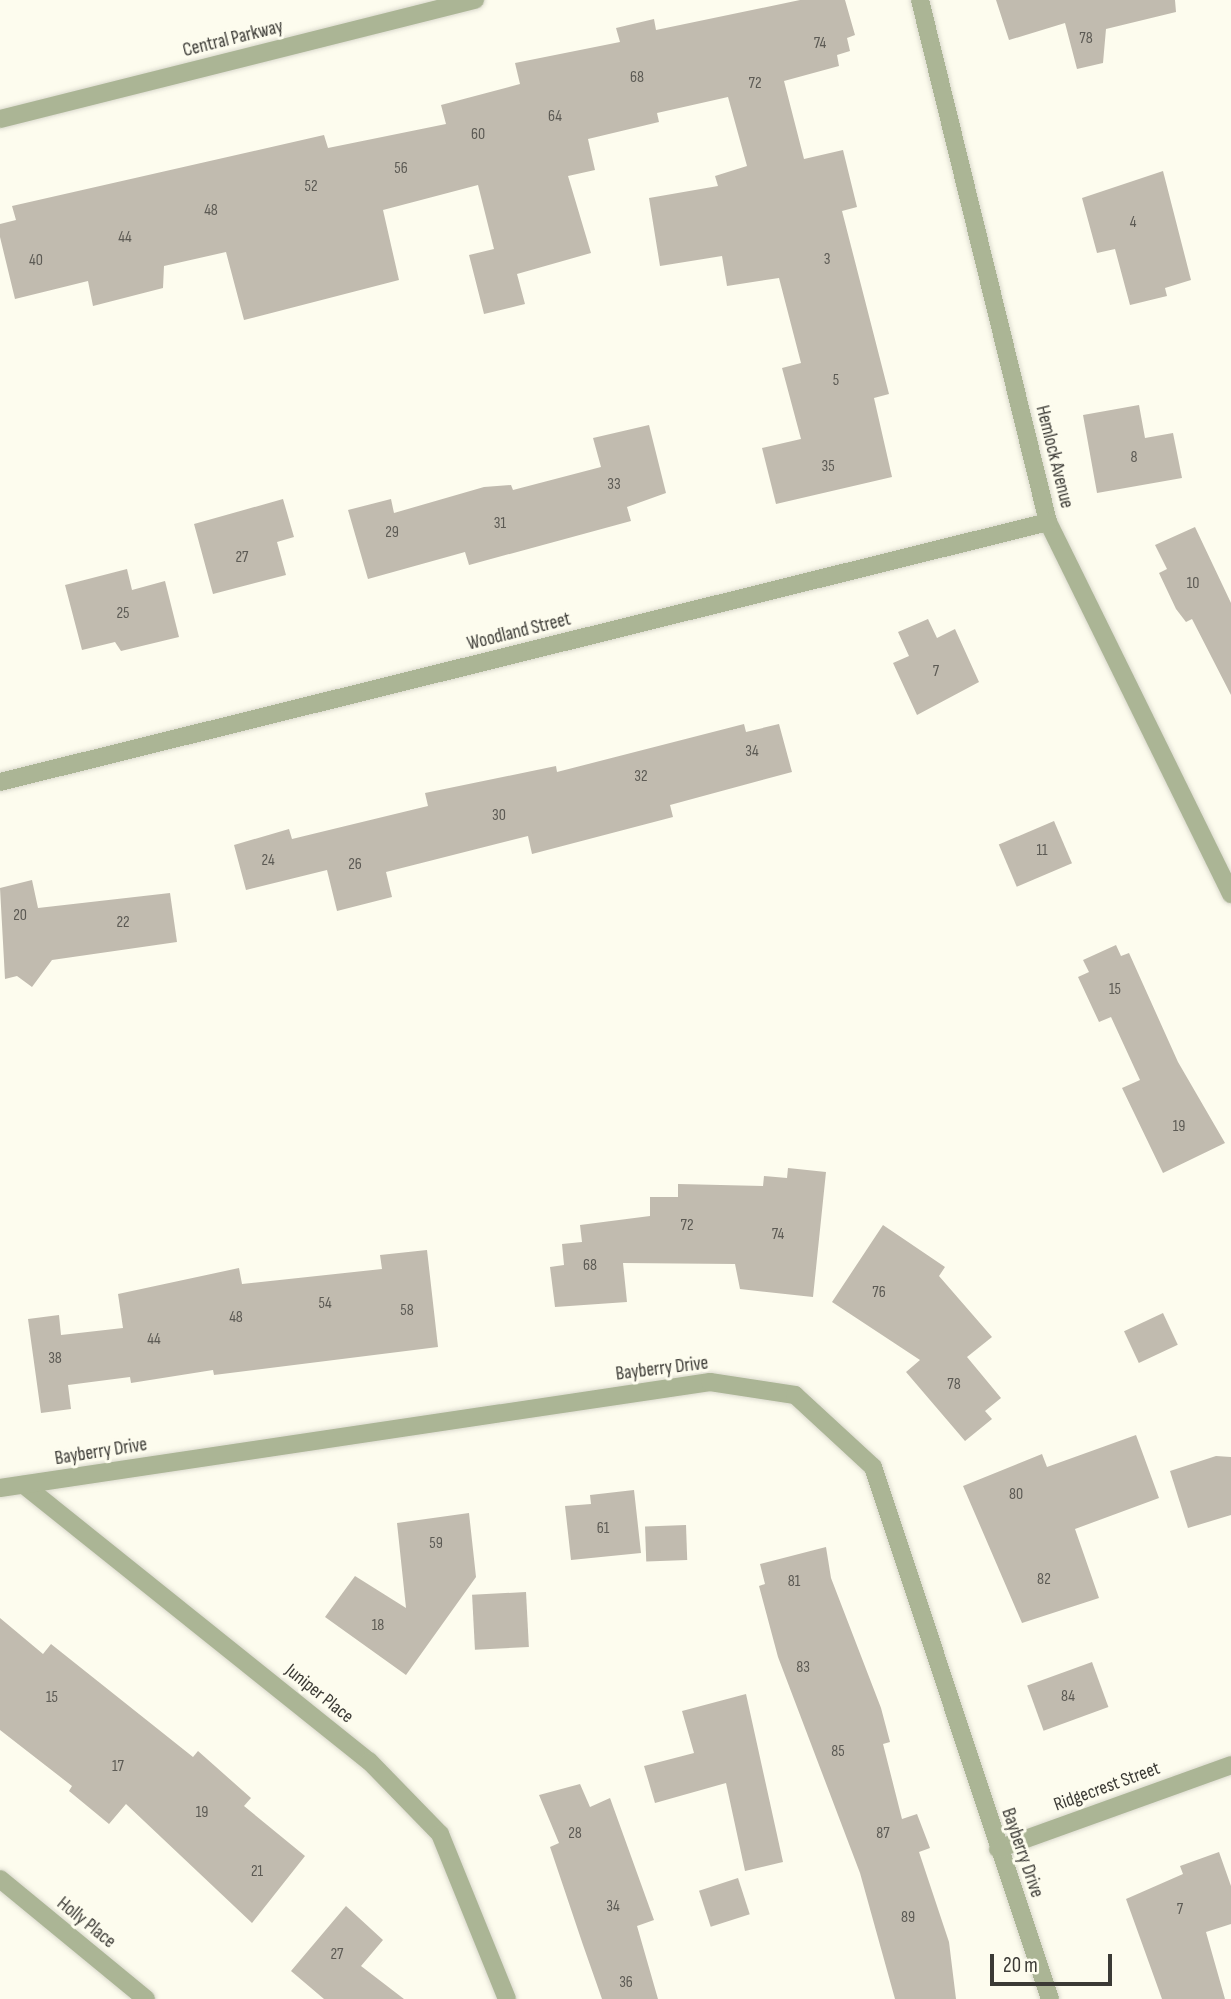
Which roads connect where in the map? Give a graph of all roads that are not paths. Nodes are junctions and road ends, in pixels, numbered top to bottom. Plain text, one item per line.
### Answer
1 (475, 0) edge
2 (920, 0) edge
3 (0, 119) edge
4 (1048, 522) junction
5 (0, 782) edge
6 (1231, 894) edge
7 (24, 1485) junction
8 (0, 1488) edge
9 (1231, 1765) edge
10 (998, 1849) junction
11 (0, 1879) edge
12 (146, 1999) edge
13 (507, 1999) edge
14 (1049, 1999) edge

1 - 3 street, Central Parkway
2 - 4 street, Hemlock Avenue
4 - 5 street, Woodland Street
4 - 6 street, Hemlock Avenue
7 - 8 street, Bayberry Drive
7 - 10 street, Bayberry Drive
7 - 13 street, Juniper Place
9 - 10 street, Ridgecrest Street
10 - 14 street, Bayberry Drive
11 - 12 street, Holly Place

